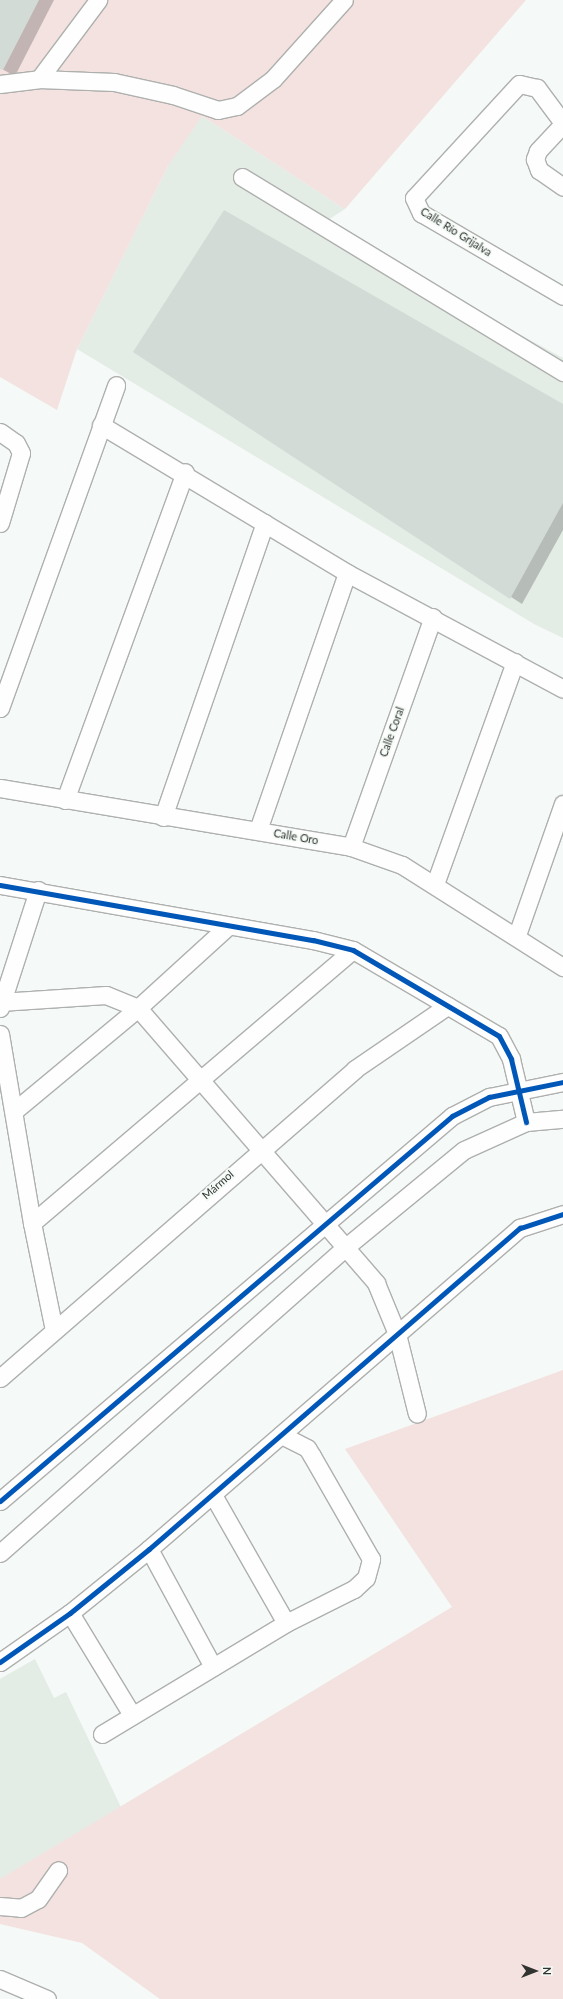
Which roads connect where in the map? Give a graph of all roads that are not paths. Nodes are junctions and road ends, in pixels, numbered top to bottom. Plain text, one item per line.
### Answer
1 (98, 0) edge
2 (344, 0) edge
3 (39, 78) junction
4 (0, 84) edge
5 (563, 124) edge
6 (242, 177) dead end
7 (563, 186) edge
8 (563, 296) edge
9 (563, 372) edge
10 (116, 385) dead end
11 (100, 424) junction
12 (2, 433) edge
13 (185, 472) junction
14 (265, 522) junction
15 (0, 523) edge
16 (348, 572) junction
17 (433, 617) junction
18 (515, 662) junction
19 (563, 689) edge
20 (0, 708) edge
21 (0, 788) edge
22 (65, 800) junction
23 (563, 804) edge
24 (163, 817) junction
25 (258, 830) junction
26 (351, 847) junction
27 (435, 884) junction
28 (0, 885) edge
29 (38, 890) junction
30 (228, 926) junction
31 (517, 935) junction
32 (353, 950) junction
33 (563, 967) edge
34 (0, 1004) edge
35 (447, 1006) junction
36 (138, 1008) junction
37 (0, 1034) edge
38 (198, 1080) junction
39 (563, 1082) edge
40 (518, 1090) junction
41 (14, 1110) junction
42 (563, 1119) edge
43 (526, 1122) junction
44 (260, 1148) junction
45 (563, 1214) edge
46 (325, 1221) junction
47 (32, 1223) junction
48 (346, 1246) junction
49 (54, 1330) junction
50 (397, 1334) junction
51 (0, 1378) edge
52 (417, 1414) dead end
53 (281, 1435) junction
54 (213, 1495) junction
55 (0, 1501) edge
56 (149, 1549) junction
57 (0, 1553) edge
58 (70, 1613) junction
59 (286, 1623) junction
60 (0, 1662) edge
61 (213, 1667) junction
62 (132, 1715) junction
63 (102, 1734) dead end
64 (58, 1870) dead end
65 (0, 1906) edge
66 (0, 1979) edge
67 (47, 1999) edge

1 - 3 street
2 - 3 street
3 - 4 street
5 - 7 street
5 - 8 street, Calle Río Grijalva
6 - 9 street
10 - 11 street
11 - 13 street
11 - 20 street
12 - 15 street
13 - 14 street
13 - 22 street
14 - 16 street
14 - 24 street
16 - 17 street
16 - 25 street
17 - 18 street
17 - 26 street, Calle Coral
18 - 19 street
18 - 27 street
21 - 22 street, Calle Oro
22 - 24 street, Calle Oro
23 - 31 street
24 - 25 street, Calle Oro
25 - 26 street, Calle Oro
26 - 27 street, Calle Oro
27 - 31 street, Calle Oro
28 - 29 street
29 - 30 street
29 - 34 street
30 - 32 street
30 - 36 street
31 - 33 street, Calle Oro
32 - 35 street
32 - 38 street
34 - 36 street
35 - 40 street
35 - 44 street, Mármol
36 - 38 street
36 - 41 street
37 - 41 street
38 - 44 street
38 - 47 street
39 - 40 street
40 - 43 street
40 - 46 street
41 - 47 street
42 - 43 street
43 - 48 street
44 - 46 street
44 - 49 street, Mármol
45 - 50 street
46 - 48 street
46 - 55 street
47 - 49 street
48 - 50 street
48 - 57 street
49 - 51 street, Mármol
50 - 52 street
50 - 53 street
53 - 54 street
53 - 59 street
54 - 56 street
54 - 59 street
56 - 58 street
56 - 61 street
58 - 60 street
58 - 62 street
59 - 61 street
61 - 62 street
62 - 63 street
64 - 65 street
66 - 67 street

